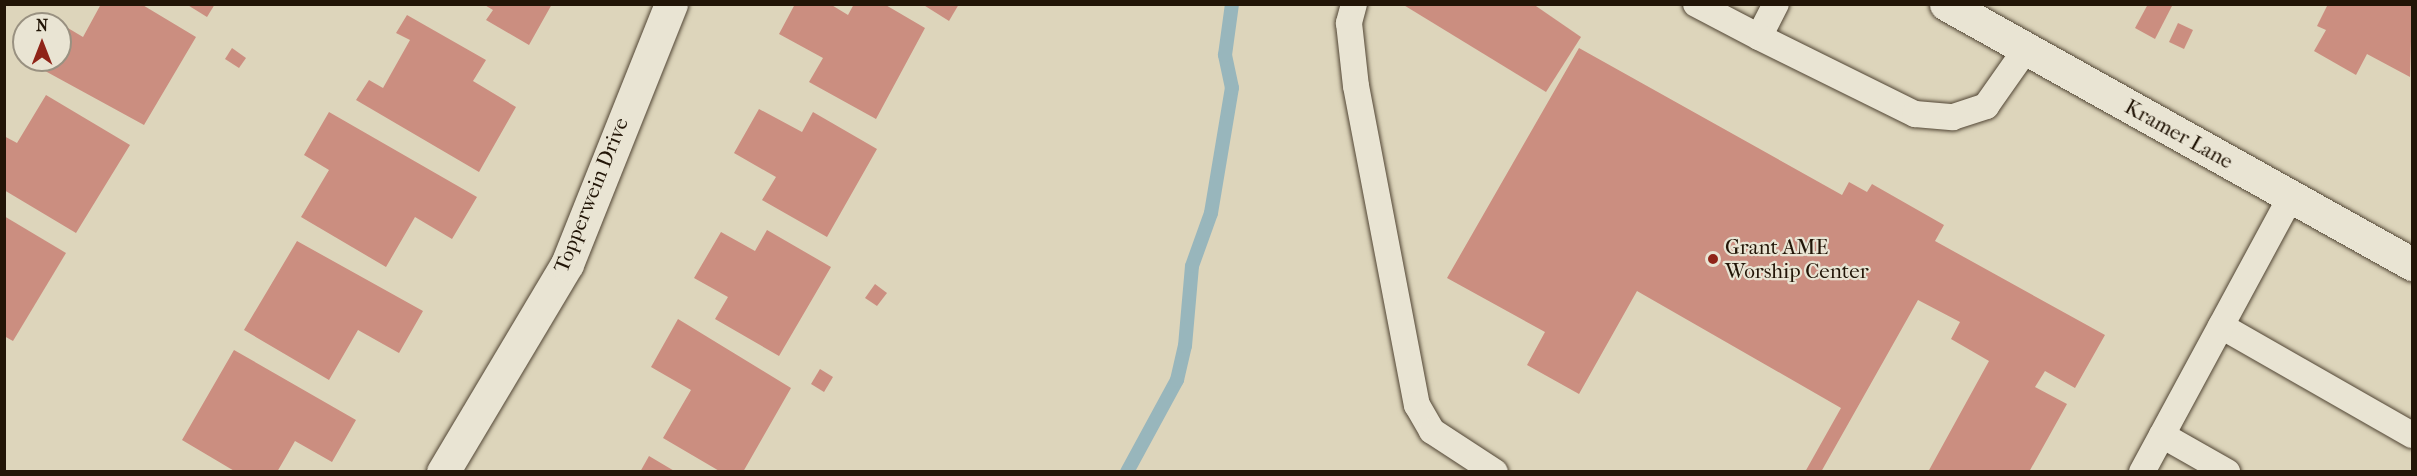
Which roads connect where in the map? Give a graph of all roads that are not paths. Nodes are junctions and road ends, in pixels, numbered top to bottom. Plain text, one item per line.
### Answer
1 (671, 4) edge
2 (1354, 4) edge
3 (1696, 4) edge
4 (1776, 4) edge
5 (1946, 4) edge
6 (1759, 37) junction
7 (2026, 49) junction
8 (2291, 197) junction
9 (2412, 264) edge
10 (2221, 326) junction
11 (2162, 435) junction
12 (2412, 435) edge
13 (1489, 470) edge
14 (443, 471) edge
15 (2142, 471) edge
16 (2227, 471) edge

1 - 14 street, Topperwein Drive
2 - 13 lane
3 - 6 lane
4 - 6 lane
5 - 7 street, Kramer Lane
6 - 7 lane
7 - 8 street, Kramer Lane
8 - 9 street, Kramer Lane
8 - 10 lane
10 - 11 lane
10 - 12 lane
11 - 15 lane
11 - 16 lane

